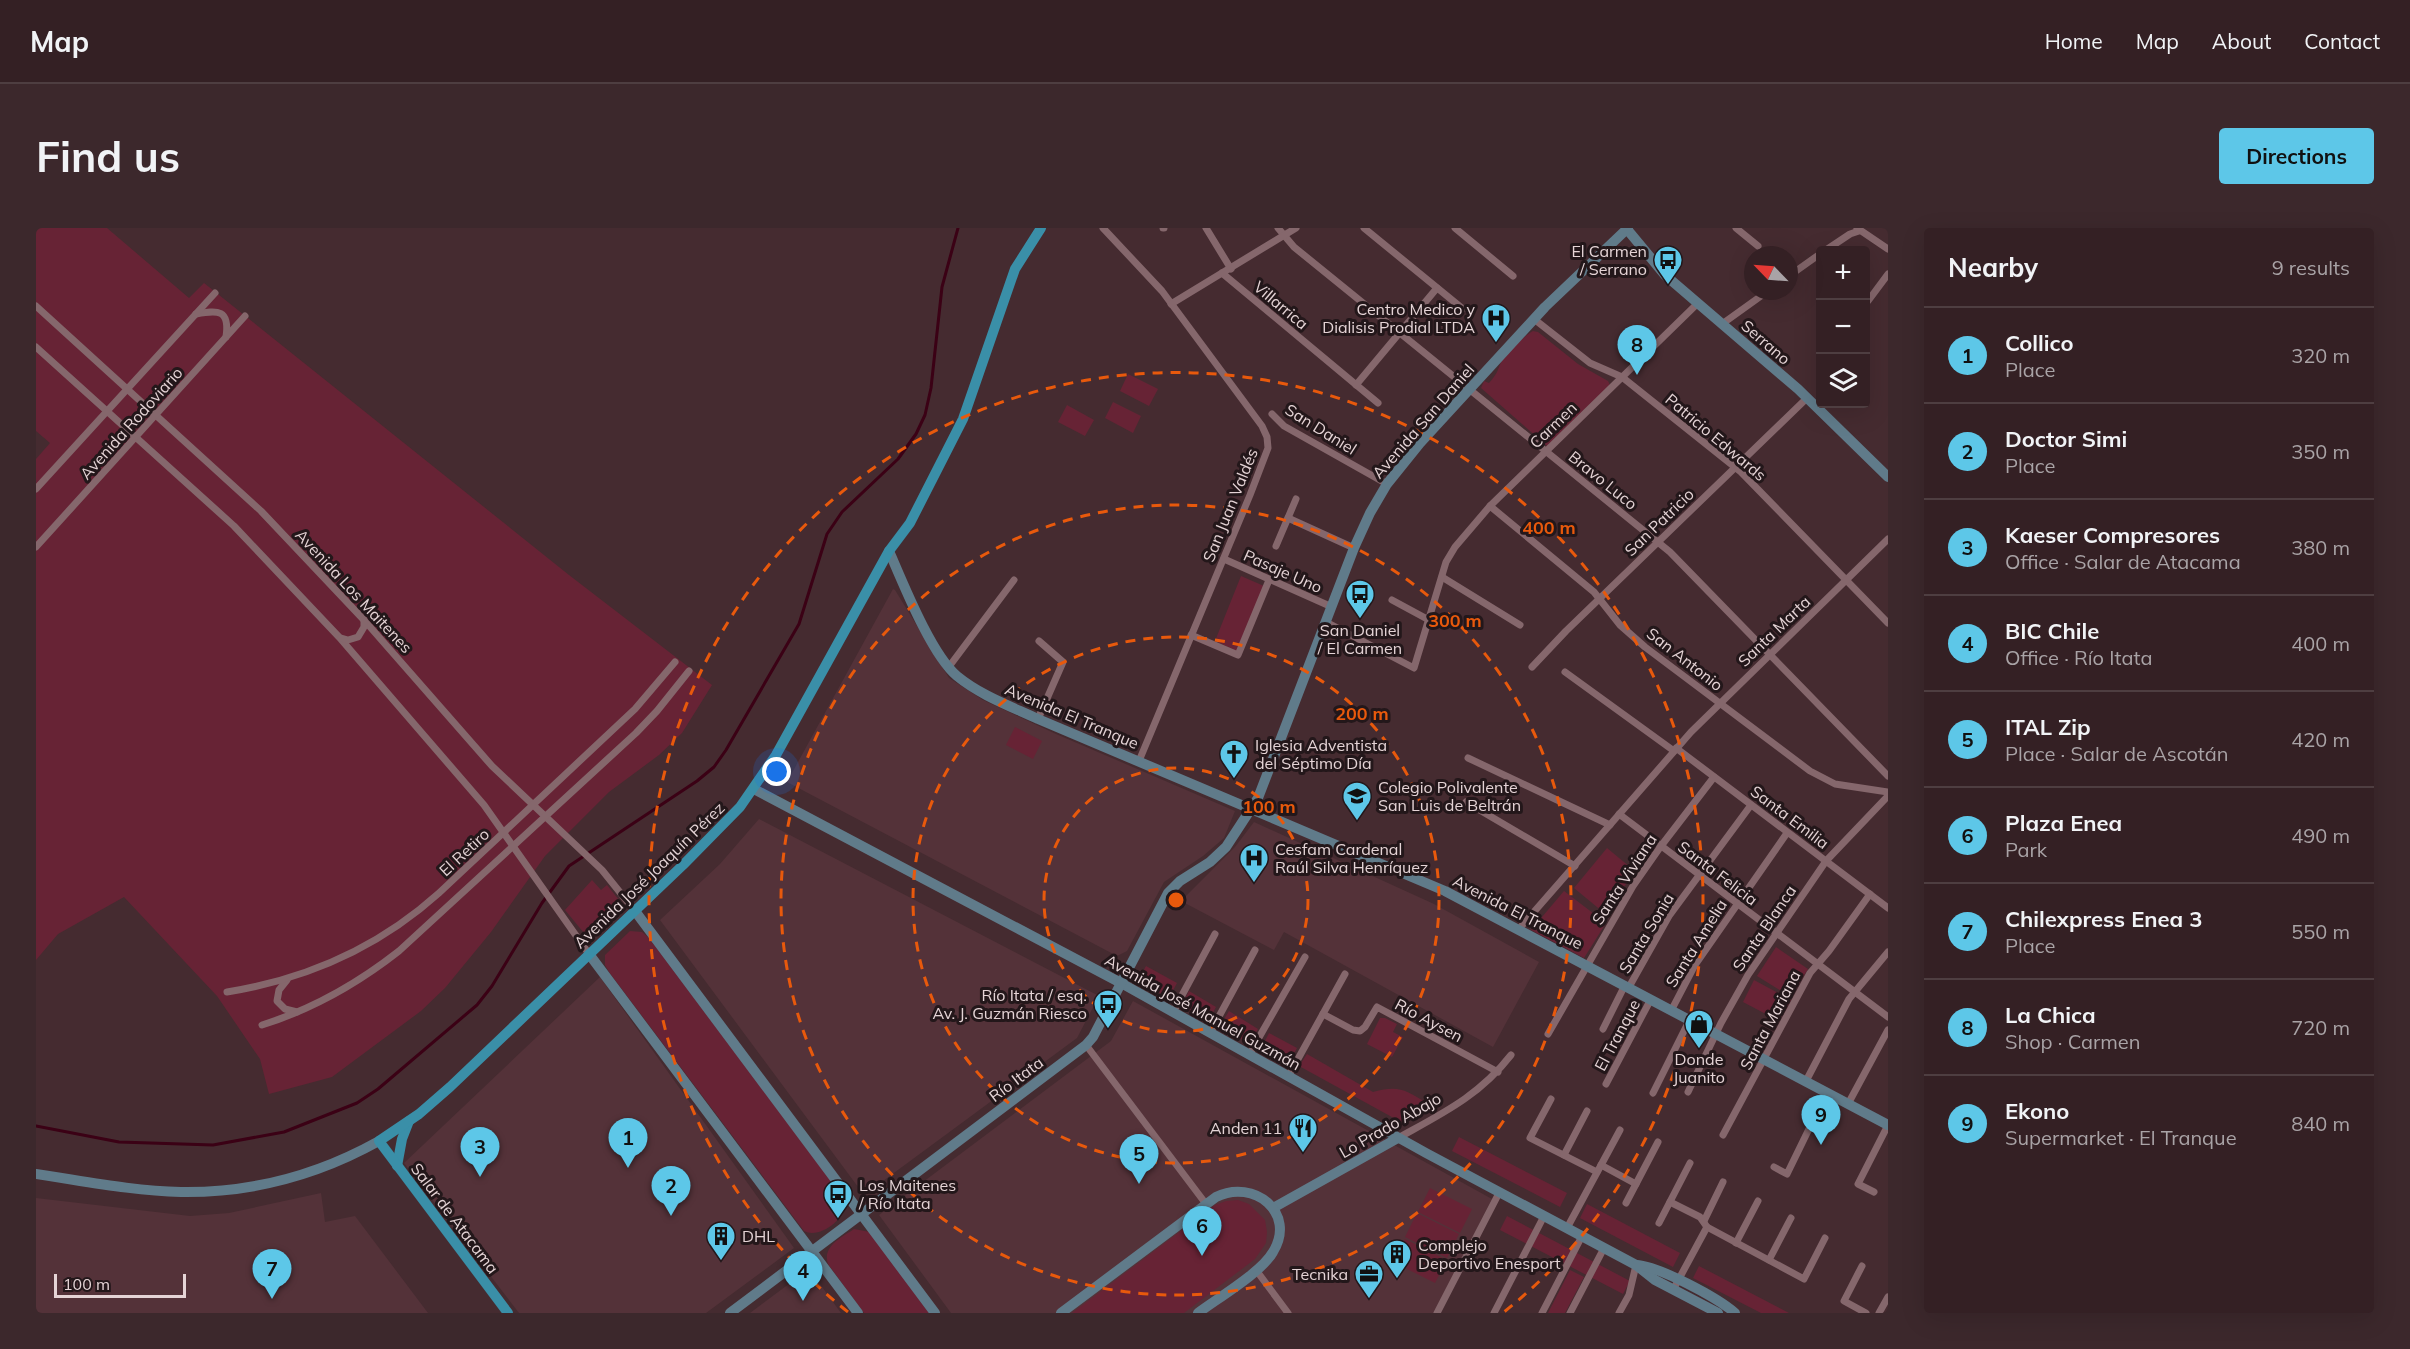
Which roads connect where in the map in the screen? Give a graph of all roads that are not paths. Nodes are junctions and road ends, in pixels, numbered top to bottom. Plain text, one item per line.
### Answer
1 (1041, 228) edge
2 (1103, 228) edge
3 (1206, 228) edge
4 (1278, 228) edge
5 (1296, 228) edge
6 (1364, 228) edge
7 (1455, 228) edge
8 (1627, 228) edge
9 (1736, 228) edge
10 (1858, 229) edge
11 (1284, 236) junction
12 (1758, 246) dead end
13 (1832, 246) edge
14 (1888, 249) edge
15 (1816, 257) edge
16 (1231, 268) junction
17 (1798, 270) edge
18 (1222, 273) junction
19 (1888, 274) edge
20 (1513, 276) dead end
21 (1437, 288) junction
22 (214, 293) dead end
23 (1755, 300) edge
24 (1869, 300) edge
25 (1698, 303) junction
26 (1171, 304) junction
27 (36, 306) edge
28 (1463, 309) dead end
29 (196, 314) junction
30 (245, 316) dead end
31 (1534, 319) junction
32 (1722, 324) junction
33 (1400, 332) junction
34 (225, 338) junction
35 (36, 347) edge
36 (1622, 377) junction
37 (1356, 385) junction
38 (127, 388) junction
39 (1470, 389) junction
40 (1807, 398) junction
41 (1378, 404) dead end
42 (107, 411) junction
43 (157, 414) junction
44 (1272, 414) dead end
45 (136, 437) junction
46 (1546, 451) junction
47 (1735, 468) junction
48 (1888, 477) edge
49 (1387, 484) junction
50 (36, 489) edge
51 (1296, 499) dead end
52 (1491, 506) junction
53 (1288, 518) junction
54 (1888, 539) edge
55 (1658, 542) junction
56 (1276, 546) dead end
57 (36, 547) edge
58 (1354, 548) junction
59 (889, 551) junction
60 (1224, 559) junction
61 (1442, 577) junction
62 (1014, 580) dead end
63 (1269, 580) junction
64 (1846, 580) junction
65 (1599, 599) junction
66 (1392, 600) dead end
67 (1332, 607) junction
68 (364, 620) junction
69 (1429, 620) junction
70 (1326, 622) junction
71 (1888, 623) edge
72 (1520, 625) dead end
73 (1191, 634) junction
74 (339, 637) junction
75 (1039, 641) dead end
76 (1769, 654) junction
77 (675, 662) dead end
78 (948, 668) junction
79 (1532, 668) dead end
80 (689, 671) dead end
81 (1565, 672) dead end
82 (663, 677) junction
83 (675, 689) junction
84 (1719, 703) junction
85 (1038, 719) junction
86 (1675, 749) junction
87 (1468, 758) dead end
88 (1139, 761) junction
89 (1888, 776) edge
90 (1714, 777) junction
91 (754, 789) junction
92 (1888, 794) edge
93 (1466, 802) dead end
94 (1751, 805) junction
95 (533, 806) junction
96 (1251, 809) junction
97 (1619, 814) junction
98 (546, 818) junction
99 (1610, 825) junction
100 (504, 832) junction
101 (1787, 833) junction
102 (1661, 846) junction
103 (513, 847) junction
104 (1826, 861) junction
105 (1575, 866) junction
106 (1699, 875) junction
107 (1870, 894) junction
108 (1736, 903) junction
109 (1888, 908) edge
110 (635, 911) junction
111 (1519, 928) junction
112 (1215, 934) dead end
113 (1776, 934) junction
114 (1255, 950) dead end
115 (1888, 952) edge
116 (589, 954) junction
117 (1305, 957) dead end
118 (1587, 964) junction
119 (1817, 965) junction
120 (1345, 974) dead end
121 (287, 980) junction
122 (1121, 983) junction
123 (1627, 986) junction
124 (227, 992) dead end
125 (1855, 993) junction
126 (1651, 999) junction
127 (1671, 1010) junction
128 (300, 1012) junction
129 (1173, 1012) junction
130 (1323, 1014) junction
131 (1888, 1017) edge
132 (1690, 1019) junction
133 (262, 1025) dead end
134 (1603, 1029) dead end
135 (1888, 1030) edge
136 (1210, 1033) junction
137 (1716, 1033) junction
138 (1548, 1034) dead end
139 (1086, 1045) junction
140 (1249, 1055) junction
141 (1511, 1055) dead end
142 (1764, 1059) junction
143 (1498, 1072) junction
144 (1288, 1077) junction
145 (1806, 1081) junction
146 (1606, 1084) dead end
147 (1688, 1092) dead end
148 (1827, 1092) junction
149 (1653, 1093) dead end
150 (1551, 1099) dead end
151 (1848, 1104) junction
152 (1587, 1111) dead end
153 (409, 1121) junction
154 (1888, 1125) edge
155 (1620, 1130) dead end
156 (1723, 1135) dead end
157 (1398, 1138) junction
158 (379, 1141) junction
159 (1658, 1142) dead end
160 (1564, 1155) junction
161 (1690, 1162) dead end
162 (397, 1166) junction
163 (1773, 1167) dead end
164 (1599, 1169) junction
165 (36, 1174) edge
166 (1723, 1182) dead end
167 (1636, 1184) junction
168 (1874, 1192) dead end
169 (1499, 1193) junction
170 (1758, 1201) dead end
171 (1670, 1202) junction
172 (1626, 1203) dead end
173 (1206, 1204) junction
174 (1273, 1208) junction
175 (861, 1214) junction
176 (1544, 1216) junction
177 (1791, 1218) dead end
178 (1659, 1223) dead end
179 (1705, 1224) junction
180 (1567, 1228) junction
181 (1582, 1236) junction
182 (1825, 1238) dead end
183 (1736, 1243) junction
184 (1604, 1248) junction
185 (812, 1252) junction
186 (1769, 1260) junction
187 (1636, 1265) junction
188 (1862, 1266) dead end
189 (1256, 1270) junction
190 (1676, 1285) junction
191 (1888, 1297) edge
192 (508, 1313) edge
193 (730, 1313) edge
194 (858, 1313) edge
195 (935, 1313) edge
196 (1061, 1313) edge
197 (1198, 1313) edge
198 (1288, 1313) edge
199 (1437, 1313) edge
200 (1494, 1313) edge
201 (1542, 1313) edge
202 (1570, 1313) edge
203 (1619, 1313) edge
204 (1718, 1313) edge
205 (1736, 1313) edge
206 (1866, 1313) edge
207 (1879, 1313) edge

1 - 59 main road, Avenida José Joaquín Pérez
2 - 26 street, San Juan Valdés
3 - 16 street
4 - 11 street, Bravo Luco
5 - 11 street
6 - 21 street
7 - 20 street
8 - 25 street, Serrano
8 - 31 street, Avenida San Daniel
9 - 12 street
10 - 13 street
10 - 14 street
11 - 16 street
11 - 33 street, Bravo Luco
15 - 17 street
16 - 18 street
18 - 26 street
18 - 37 street, Villarrica
19 - 24 street
21 - 28 street
21 - 33 street
22 - 29 street, Avenida Rodoviario
23 - 32 street
25 - 32 street, Serrano
25 - 36 street, Carmen
26 - 60 street, San Juan Valdés
27 - 38 street, Avenida Los Maitenes
29 - 34 street
29 - 38 street, Avenida Rodoviario
30 - 34 street, Avenida Rodoviario
31 - 36 street, Patricio Edwards
31 - 39 street, Avenida San Daniel
32 - 40 street, Serrano
33 - 37 street
33 - 39 street, Bravo Luco
34 - 43 street, Avenida Rodoviario
35 - 42 street
36 - 46 street, Carmen
36 - 47 street, Patricio Edwards
37 - 41 street, Villarrica
38 - 42 street, Avenida Rodoviario
38 - 43 street, Avenida Los Maitenes
39 - 46 street, Bravo Luco
39 - 49 street, Avenida San Daniel
40 - 47 street, San Patricio
40 - 48 street, Serrano
42 - 45 street
42 - 50 street, Avenida Rodoviario
43 - 45 street, Avenida Rodoviario
43 - 68 street, Avenida Los Maitenes
44 - 49 street, San Daniel
45 - 57 street, Avenida Rodoviario
45 - 74 street
46 - 52 street, Carmen
46 - 55 street, Bravo Luco
47 - 55 street, San Patricio
47 - 64 street, Patricio Edwards
49 - 58 street, Avenida San Daniel
51 - 53 street
52 - 61 street, Carmen
52 - 65 street, San Antonio
53 - 56 street
53 - 58 street
54 - 64 street, Santa Marta
55 - 65 street, San Patricio
55 - 76 street, Bravo Luco
58 - 67 street, Avenida San Daniel
59 - 78 street, Avenida El Tranque
59 - 91 main road, Avenida José Joaquín Pérez
60 - 63 street, Pasaje Uno
60 - 73 street, San Juan Valdés
61 - 69 street, Carmen
61 - 72 street
62 - 78 street
63 - 67 street, Pasaje Uno
63 - 73 street
64 - 71 street, Patricio Edwards
64 - 76 street, Santa Marta
65 - 79 street, San Patricio
65 - 84 street, San Antonio
66 - 69 street
67 - 70 street, Avenida San Daniel
68 - 74 street
68 - 95 street, Avenida Los Maitenes
69 - 70 street, Carmen
70 - 96 street, Avenida San Daniel
73 - 88 street, San Juan Valdés
74 - 100 street
75 - 85 street
76 - 84 street, Santa Marta
76 - 89 street, Bravo Luco
77 - 82 street, El Retiro
78 - 85 street, Avenida El Tranque
80 - 83 street, El Retiro
81 - 86 street, Santa Emilia
82 - 83 street
82 - 95 street, El Retiro
83 - 98 street, El Retiro
84 - 86 street, Santa Marta
84 - 92 street, San Antonio
85 - 88 street, Avenida El Tranque
86 - 90 street, Santa Emilia
86 - 97 street, Santa Marta
87 - 99 street
88 - 96 street, Avenida El Tranque
90 - 94 street, Santa Emilia
90 - 102 street, Santa Viviana
91 - 110 main road, Avenida José Joaquín Pérez
91 - 122 street, Avenida José Manuel Guzmán
92 - 104 street, Santa Blanca
93 - 105 street
94 - 101 street, Santa Emilia
94 - 106 street, Santa Sonia
95 - 98 street, Avenida Los Maitenes
95 - 100 street, El Retiro
96 - 111 street, Avenida El Tranque
96 - 122 street, Río Itata
97 - 99 street, Santa Marta
97 - 102 street, Santa Felicia
98 - 103 street, El Retiro
98 - 110 street, Avenida Los Maitenes
99 - 105 street, Santa Marta
100 - 103 street
100 - 121 street, El Retiro
101 - 104 street, Santa Emilia
101 - 108 street, Santa Amelia
102 - 106 street, Santa Felicia
102 - 118 street, Santa Viviana
103 - 116 street
103 - 128 street, El Retiro
104 - 107 street, Santa Emilia
104 - 113 street, Santa Blanca
105 - 111 street, Santa Marta
106 - 108 street, Santa Felicia
106 - 123 street, Santa Sonia
107 - 109 street, Santa Emilia
107 - 119 street, Santa Mariana
108 - 113 street, Santa Felicia
108 - 127 street, Santa Amelia
110 - 116 main road, Avenida José Joaquín Pérez
110 - 175 street
111 - 118 street, Avenida El Tranque
112 - 129 street
113 - 119 street, Santa Felicia
113 - 137 street, Santa Blanca
114 - 136 street
115 - 125 street
116 - 153 main road, Avenida José Joaquín Pérez
116 - 185 street
117 - 140 street
118 - 123 street, Avenida El Tranque
118 - 138 street, Santa Viviana
119 - 125 street, Santa Felicia
119 - 142 street, Santa Mariana
120 - 130 street
121 - 124 street, El Retiro
121 - 128 street
122 - 129 street, Avenida José Manuel Guzmán
122 - 139 street, Río Itata
123 - 126 street, Avenida El Tranque
123 - 134 street, Santa Sonia
125 - 131 street, Santa Felicia
125 - 145 street
126 - 127 street, Avenida El Tranque
126 - 146 street, El Tranque
127 - 132 street, Avenida El Tranque
128 - 133 street, El Retiro
129 - 136 street, Avenida José Manuel Guzmán
130 - 143 street, Río Aysen
130 - 144 street
132 - 137 street, Avenida El Tranque
132 - 149 street
135 - 151 street
136 - 140 street, Avenida José Manuel Guzmán
137 - 142 street, Avenida El Tranque
137 - 147 street, Santa Blanca
139 - 173 street
139 - 175 street, Río Itata
140 - 144 street, Avenida José Manuel Guzmán
141 - 143 street, Lo Prado Abajo
142 - 145 street, Avenida El Tranque
142 - 156 street, Santa Mariana
143 - 157 street, Lo Prado Abajo
144 - 157 street, Avenida José Manuel Guzmán
145 - 148 street, Avenida El Tranque
148 - 151 street, Avenida El Tranque
148 - 163 street
150 - 160 street
151 - 154 street, Avenida El Tranque
152 - 160 street
153 - 158 main road, Avenida José Joaquín Pérez
153 - 162 main road
154 - 168 street
155 - 164 street
157 - 169 street, Avenida José Manuel Guzmán
157 - 174 street, Lo Prado Abajo
158 - 162 main road, Salar de Atacama
158 - 165 street, Avenida José Joaquín Pérez
159 - 167 street
160 - 164 street
161 - 171 street
162 - 192 main road, Salar de Atacama
164 - 167 street
164 - 180 street
166 - 179 street
167 - 172 street
169 - 176 street, Avenida José Manuel Guzmán
169 - 199 street
170 - 183 street
171 - 178 street
171 - 179 street
173 - 174 street
173 - 196 street
174 - 189 street
175 - 185 street, Río Itata
175 - 195 street
176 - 180 street, Avenida José Manuel Guzmán
176 - 200 street
177 - 186 street
179 - 183 street
179 - 190 street
180 - 181 street, Avenida José Manuel Guzmán
181 - 184 street, Avenida José Manuel Guzmán
181 - 201 street
182 - 186 street
183 - 186 street
184 - 187 street, Avenida José Manuel Guzmán
184 - 202 street
185 - 193 street, Río Itata
185 - 194 street
187 - 190 street, Avenida José Manuel Guzmán
187 - 203 street
188 - 206 street
189 - 197 street
189 - 198 street
190 - 204 street, Avenida José Manuel Guzmán
190 - 205 street, Avenida José Manuel Guzmán
191 - 207 street

